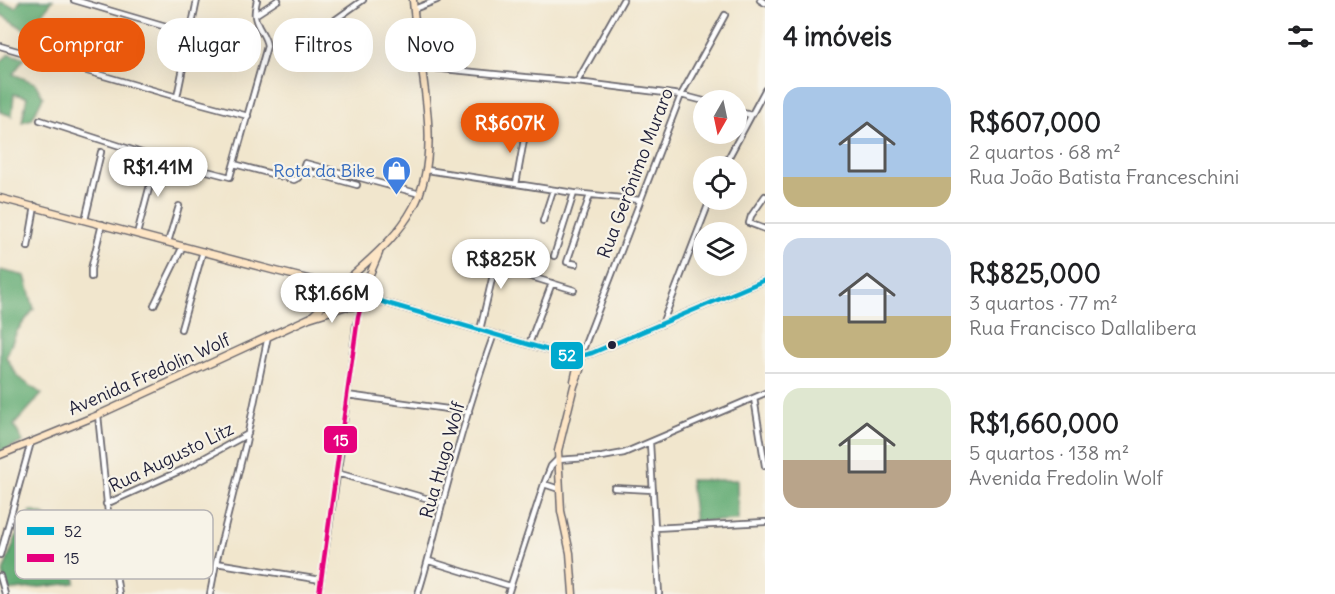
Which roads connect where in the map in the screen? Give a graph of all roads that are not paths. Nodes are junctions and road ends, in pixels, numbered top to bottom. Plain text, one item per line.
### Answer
1 (74, 0) edge
2 (197, 0) edge
3 (257, 0) edge
4 (278, 0) edge
5 (363, 0) edge
6 (413, 0) edge
7 (437, 0) edge
8 (623, 0) edge
9 (760, 0) edge
10 (765, 3) edge
11 (414, 9) junction
12 (255, 15) junction
13 (725, 15) dead end
14 (193, 18) edge
15 (338, 18) edge
16 (415, 18) edge
17 (157, 24) edge
18 (0, 46) edge
19 (182, 72) edge
20 (422, 72) edge
21 (474, 72) edge
22 (577, 82) junction
23 (765, 90) edge
24 (681, 95) junction
25 (177, 97) junction
26 (693, 99) edge
27 (747, 114) edge
28 (751, 115) junction
29 (248, 116) junction
30 (40, 120) dead end
31 (526, 128) dead end
32 (100, 152) dead end
33 (729, 156) edge
34 (157, 158) junction
35 (234, 164) junction
36 (428, 170) junction
37 (302, 171) junction
38 (516, 184) junction
39 (357, 185) dead end
40 (553, 190) junction
41 (574, 193) junction
42 (420, 194) junction
43 (590, 195) junction
44 (765, 196) edge
45 (0, 198) edge
46 (640, 200) junction
47 (34, 206) junction
48 (179, 206) dead end
49 (707, 210) edge
50 (85, 220) junction
51 (543, 221) dead end
52 (102, 224) junction
53 (765, 229) edge
54 (138, 234) junction
55 (168, 242) junction
56 (500, 245) dead end
57 (183, 246) junction
58 (28, 247) dead end
59 (203, 251) junction
60 (380, 251) junction
61 (554, 256) dead end
62 (576, 264) dead end
63 (522, 274) dead end
64 (91, 277) dead end
65 (765, 280) edge
66 (316, 281) junction
67 (344, 282) junction
68 (552, 284) junction
69 (364, 289) junction
70 (338, 291) junction
71 (574, 291) dead end
72 (383, 302) junction
73 (359, 304) junction
74 (154, 305) dead end
75 (347, 306) junction
76 (309, 318) junction
77 (662, 324) junction
78 (181, 329) dead end
79 (480, 330) junction
80 (494, 334) junction
81 (268, 336) junction
82 (529, 344) junction
83 (584, 347) dead end
84 (580, 356) junction
85 (765, 393) edge
86 (347, 395) junction
87 (754, 398) junction
88 (469, 412) junction
89 (98, 415) junction
90 (248, 434) junction
91 (31, 442) junction
92 (650, 443) junction
93 (0, 456) edge
94 (557, 460) junction
95 (765, 466) edge
96 (337, 473) junction
97 (544, 484) junction
98 (559, 489) junction
99 (614, 489) dead end
100 (653, 490) junction
101 (443, 503) junction
102 (106, 504) junction
103 (107, 510) edge
104 (765, 522) edge
105 (655, 528) junction
106 (0, 555) edge
107 (429, 561) junction
108 (216, 563) junction
109 (0, 576) edge
110 (213, 578) edge
111 (116, 579) edge
112 (213, 579) edge
113 (321, 579) junction
114 (510, 586) junction
115 (5, 594) edge
116 (119, 594) edge
117 (210, 594) edge
118 (319, 594) edge
119 (418, 594) edge
120 (508, 594) edge
121 (573, 594) edge
122 (659, 594) edge

1 - 17 street
2 - 14 street
3 - 12 street
4 - 12 street
5 - 15 street
6 - 11 street
7 - 11 street
8 - 22 street
9 - 10 street
11 - 16 street
12 - 29 street
13 - 24 street, Rua Gerônimo Muraro
18 - 25 street
19 - 25 street
20 - 36 street
21 - 22 street
22 - 24 street
23 - 28 street
24 - 26 street
24 - 46 street, Rua Gerônimo Muraro
25 - 29 street
27 - 28 street
28 - 33 street
29 - 35 street
30 - 34 street
31 - 38 street
32 - 50 street
34 - 35 street
34 - 54 street
35 - 37 street
36 - 38 street
36 - 42 street
37 - 39 street
37 - 42 street
38 - 40 street
40 - 41 street
40 - 51 street
41 - 43 street
41 - 61 street
42 - 60 street
43 - 46 street
43 - 62 street
44 - 53 street
45 - 47 street
46 - 83 street, Rua Gerônimo Muraro
47 - 50 street
47 - 58 street
48 - 55 street
49 - 77 street
50 - 52 street
52 - 54 street
52 - 64 street
54 - 55 street
55 - 57 street
56 - 79 street
57 - 59 street
57 - 74 street
59 - 66 street
59 - 78 street
60 - 67 street
60 - 69 street
63 - 68 street
65 - 77 street
66 - 67 street
66 - 70 street
67 - 69 street
67 - 70 street
68 - 71 street
68 - 82 street
69 - 72 street
69 - 73 street
70 - 75 street
70 - 76 street, Avenida Fredolin Wolf
72 - 73 street
72 - 79 street
73 - 75 street
73 - 86 street
75 - 76 street, Avenida Fredolin Wolf
76 - 81 street, Avenida Fredolin Wolf
77 - 84 street
79 - 80 street
80 - 82 street
80 - 88 street, Rua Hugo Wolf
81 - 89 street, Avenida Fredolin Wolf
81 - 90 street
82 - 84 street
84 - 94 street
85 - 87 street
86 - 88 street
86 - 96 street
87 - 92 street
87 - 95 street
88 - 101 street, Rua Hugo Wolf
89 - 91 street, Avenida Fredolin Wolf
89 - 102 street
90 - 102 street, Rua Augusto Litz
90 - 108 street
91 - 93 street, Avenida Fredolin Wolf
91 - 106 street
92 - 94 street
92 - 100 street
94 - 97 street
94 - 98 street
96 - 101 street
96 - 113 street
97 - 98 street
97 - 114 street
98 - 121 street
99 - 100 street
100 - 105 street
101 - 107 street, Rua Hugo Wolf
102 - 103 street
104 - 105 street
105 - 122 street
107 - 114 street
107 - 119 street, Rua Hugo Wolf
108 - 110 street
108 - 113 street
109 - 115 street
111 - 116 street
112 - 117 street
113 - 118 street
114 - 120 street

